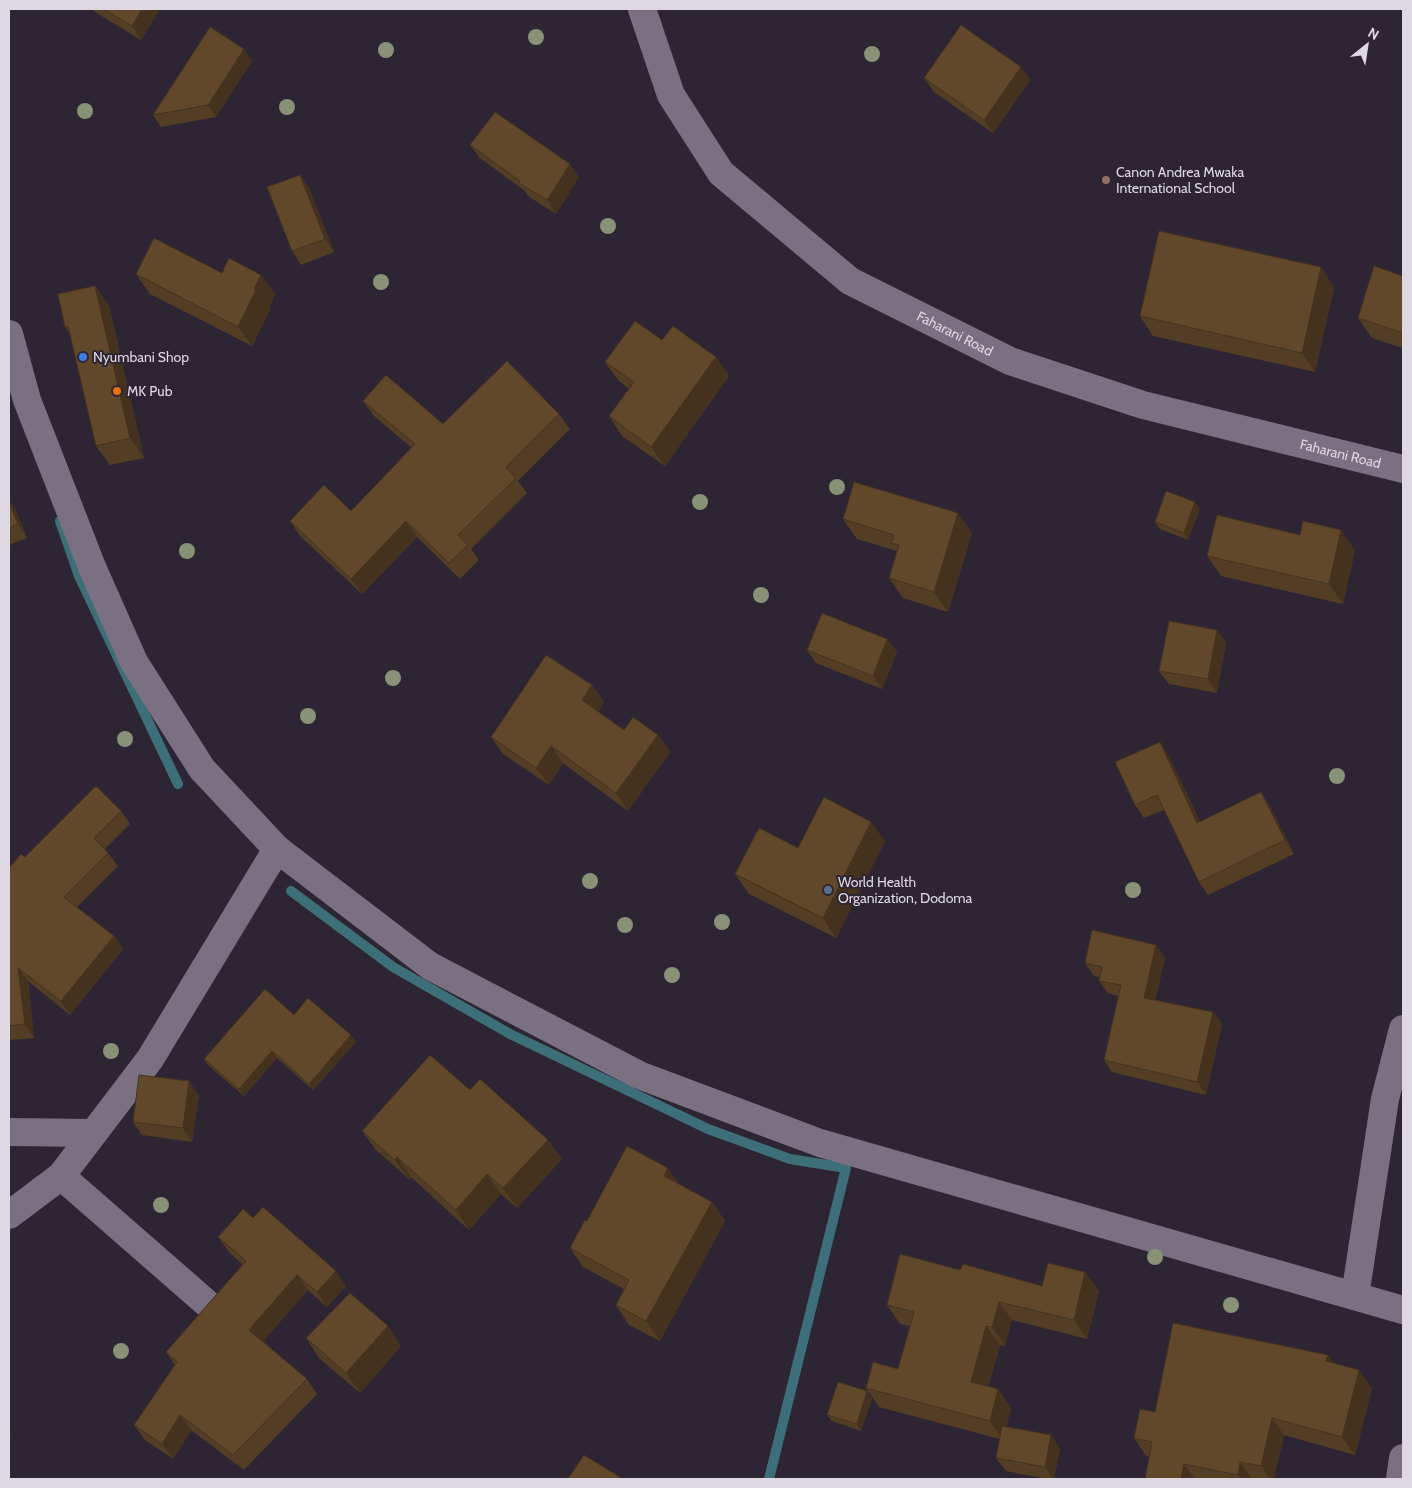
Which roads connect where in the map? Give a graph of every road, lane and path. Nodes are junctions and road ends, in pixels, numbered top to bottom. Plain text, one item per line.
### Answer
1 (642, 9) edge
2 (9, 334) edge
3 (1403, 470) edge
4 (277, 849) junction
5 (1403, 1028) edge
6 (9, 1132) edge
7 (93, 1133) junction
8 (60, 1176) junction
9 (9, 1215) edge
10 (1356, 1296) junction
11 (211, 1307) edge
12 (1403, 1310) edge
13 (1403, 1458) edge
14 (1400, 1479) edge

1 - 3 street, Faharani Road
2 - 4 street
4 - 7 street
4 - 10 street
5 - 10 street
6 - 7 street
7 - 8 street
8 - 9 street
8 - 11 street
10 - 12 street
13 - 14 street

